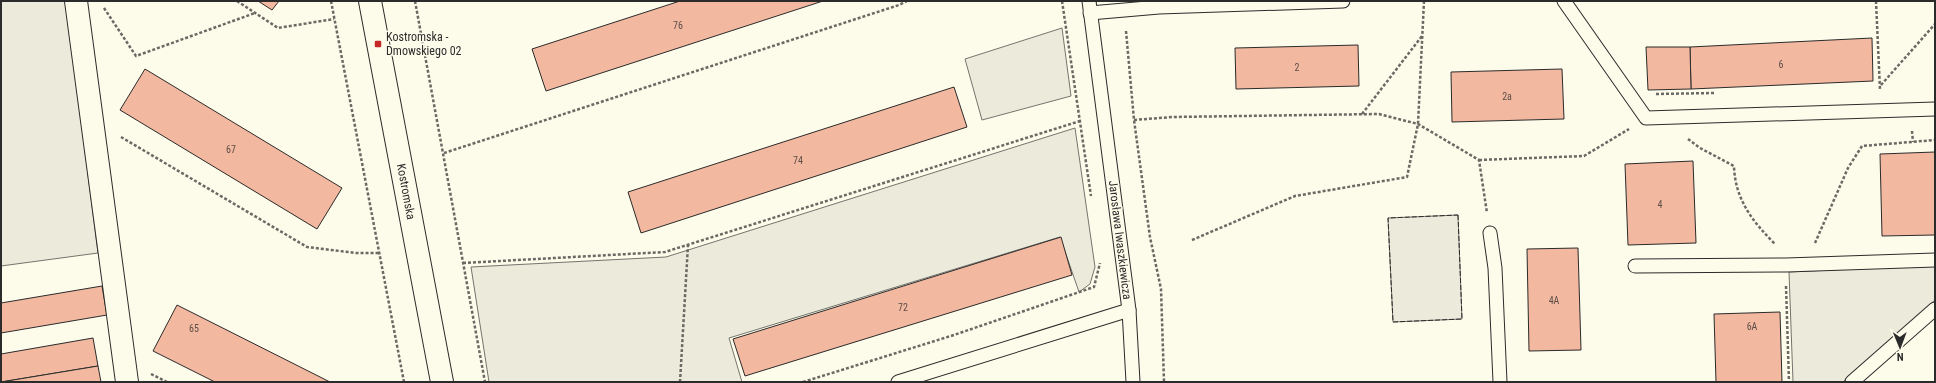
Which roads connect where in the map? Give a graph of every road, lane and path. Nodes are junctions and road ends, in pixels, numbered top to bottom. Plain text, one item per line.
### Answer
1 (76, 1) edge
2 (237, 1) edge
3 (331, 1) edge
4 (370, 1) edge
5 (415, 1) edge
6 (907, 1) edge
7 (1062, 1) edge
8 (1343, 1) edge
9 (1424, 1) edge
10 (1564, 1) edge
11 (1876, 1) edge
12 (100, 4) dead end
13 (1090, 7) edge
14 (1124, 11) junction
15 (255, 13) junction
16 (334, 19) junction
17 (1935, 24) edge
18 (1422, 35) junction
19 (1880, 86) junction
20 (1935, 109) edge
21 (1881, 111) junction
22 (1362, 114) junction
23 (1646, 118) junction
24 (1663, 118) junction
25 (1134, 120) junction
26 (1080, 121) junction
27 (1418, 124) junction
28 (116, 134) dead end
29 (1935, 140) edge
30 (444, 153) junction
31 (1479, 160) junction
32 (1091, 200) dead end
33 (1490, 233) joint
34 (1192, 240) dead end
35 (688, 245) junction
36 (378, 253) junction
37 (1099, 255) dead end
38 (1935, 260) edge
39 (463, 263) junction
40 (1787, 263) junction
41 (1635, 266) dead end
42 (1935, 309) edge
43 (1129, 310) junction
44 (127, 382) edge
45 (404, 382) edge
46 (442, 382) edge
47 (485, 382) edge
48 (680, 382) edge
49 (803, 382) edge
50 (898, 382) edge
51 (1133, 382) edge
52 (1164, 382) edge
53 (1500, 382) edge
54 (1789, 382) edge
55 (1852, 382) edge

1 - 44 street
2 - 15 path
3 - 16 path
4 - 46 street, Kostromska
5 - 30 path
6 - 30 path
7 - 26 path
8 - 14 lane
9 - 18 path
10 - 23 lane
11 - 19 path
12 - 15 path
13 - 14 lane
13 - 43 lane, Jarosława Iwaszkiewicza
14 - 25 path
15 - 16 path
16 - 36 path
17 - 19 path
18 - 22 path
18 - 27 path
19 - 21 path
20 - 21 lane
21 - 24 lane
22 - 25 path
22 - 27 path
23 - 24 lane
23 - 31 path
24 - 40 path
25 - 52 path
26 - 32 path
26 - 35 path
27 - 31 path
27 - 34 path
28 - 36 path
29 - 40 path
30 - 39 path
31 - 33 path
33 - 53 lane
35 - 39 path
35 - 48 path
36 - 45 path
37 - 49 path
38 - 40 lane
39 - 47 path
40 - 41 lane
40 - 54 path
42 - 55 lane
43 - 50 lane, Jarosława Iwaszkiewicza
43 - 51 lane

